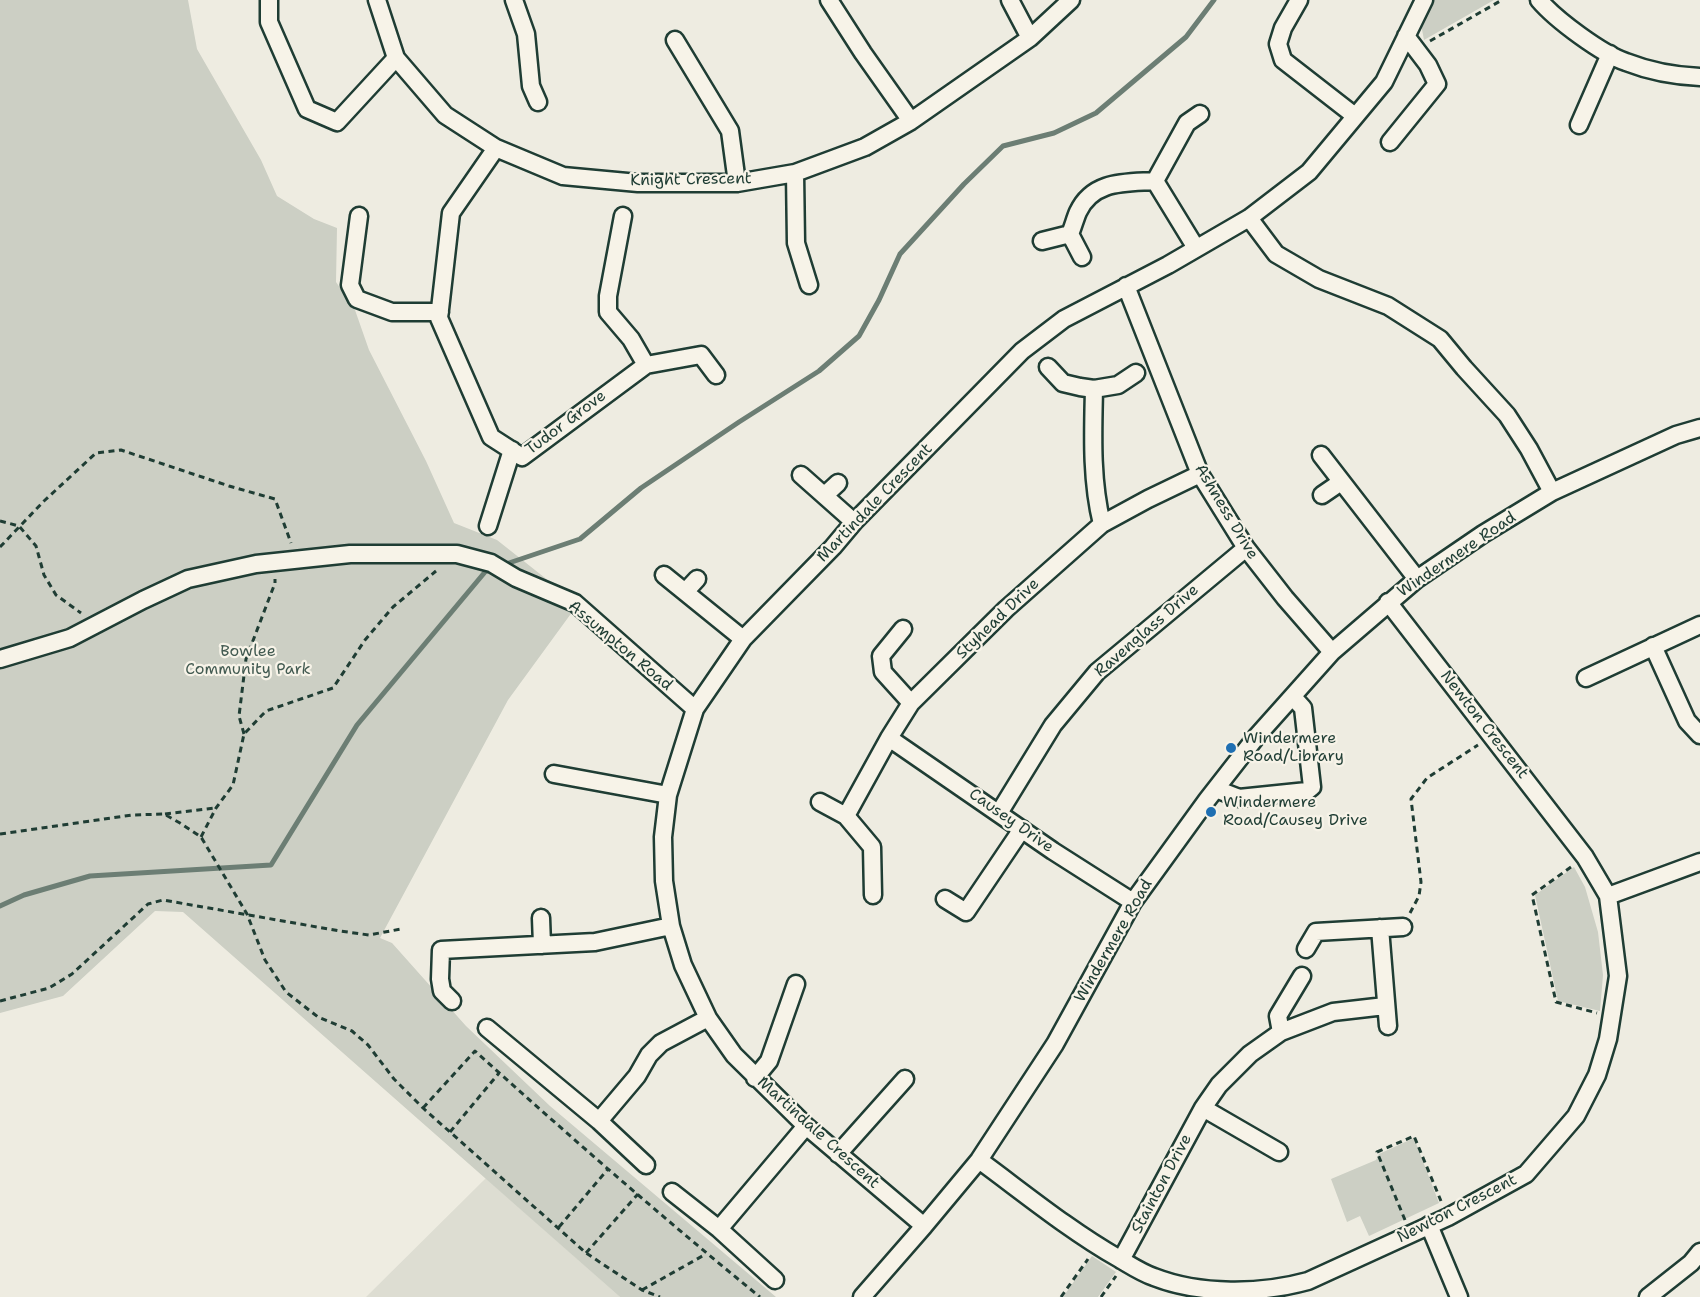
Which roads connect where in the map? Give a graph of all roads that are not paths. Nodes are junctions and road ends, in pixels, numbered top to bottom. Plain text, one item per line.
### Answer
1 (268, 0) edge
2 (377, 0) edge
3 (514, 0) edge
4 (829, 0) edge
5 (1010, 0) edge
6 (1071, 0) edge
7 (1299, 0) edge
8 (1424, 0) edge
9 (1539, 0) edge
10 (1030, 38) junction
11 (675, 40) dead end
12 (1411, 43) junction
13 (1610, 54) junction
14 (396, 58) junction
15 (1700, 77) edge
16 (538, 102) dead end
17 (1200, 114) dead end
18 (1355, 116) junction
19 (911, 121) junction
20 (1579, 125) dead end
21 (1390, 142) dead end
22 (496, 148) junction
23 (795, 173) junction
24 (1155, 181) junction
25 (737, 183) junction
26 (359, 216) dead end
27 (623, 216) dead end
28 (1249, 218) junction
29 (1070, 234) junction
30 (1042, 241) dead end
31 (1196, 248) junction
32 (1082, 257) dead end
33 (809, 285) dead end
34 (1126, 286) junction
35 (440, 312) junction
36 (646, 365) junction
37 (1048, 367) dead end
38 (1136, 373) dead end
39 (716, 375) dead end
40 (1094, 389) junction
41 (1700, 428) edge
42 (512, 450) junction
43 (1321, 455) dead end
44 (1200, 474) junction
45 (801, 475) dead end
46 (1341, 482) junction
47 (838, 483) dead end
48 (1552, 492) junction
49 (825, 495) junction
50 (1322, 495) dead end
51 (854, 522) junction
52 (1102, 524) junction
53 (488, 526) dead end
54 (1246, 548) junction
55 (664, 575) dead end
56 (697, 579) dead end
57 (1417, 579) junction
58 (685, 592) junction
59 (1389, 602) junction
60 (1700, 625) edge
61 (903, 629) dead end
62 (743, 639) junction
63 (1653, 646) junction
64 (1332, 652) junction
65 (0, 659) edge
66 (1586, 678) dead end
67 (1293, 697) junction
68 (911, 703) junction
69 (695, 709) junction
70 (1700, 735) edge
71 (889, 738) junction
72 (554, 774) dead end
73 (1216, 789) junction
74 (669, 795) junction
75 (820, 802) dead end
76 (999, 813) junction
77 (846, 816) junction
78 (1022, 829) junction
79 (1700, 862) edge
80 (873, 895) dead end
81 (1608, 896) junction
82 (945, 899) dead end
83 (1133, 902) junction
84 (541, 918) dead end
85 (671, 926) junction
86 (1403, 927) road end
87 (1380, 928) junction
88 (542, 945) junction
89 (1306, 949) dead end
90 (1302, 976) dead end
91 (796, 984) dead end
92 (452, 1001) dead end
93 (1385, 1006) junction
94 (708, 1018) junction
95 (1388, 1026) dead end
96 (487, 1028) dead end
97 (1281, 1032) junction
98 (755, 1078) junction
99 (905, 1079) dead end
100 (1203, 1108) junction
101 (599, 1121) junction
102 (806, 1126) junction
103 (1279, 1152) dead end
104 (838, 1154) junction
105 (979, 1160) junction
106 (646, 1165) dead end
107 (672, 1192) dead end
108 (1429, 1225) junction
109 (924, 1226) junction
110 (719, 1229) junction
111 (1700, 1252) edge
112 (1124, 1261) junction
113 (775, 1281) dead end
114 (862, 1297) edge
115 (1459, 1297) edge
116 (1648, 1297) edge

1 - 14 street
2 - 14 street, Knight Crescent
3 - 16 street
4 - 19 street
5 - 10 street
6 - 10 street, Knight Crescent
7 - 18 street
8 - 12 street, Martindale Crescent
9 - 13 street
10 - 19 street, Knight Crescent
11 - 25 street
12 - 18 street, Martindale Crescent
12 - 21 street
13 - 15 street
13 - 20 street
14 - 22 street, Knight Crescent
17 - 24 street
18 - 28 street, Martindale Crescent
19 - 23 street, Knight Crescent
22 - 25 street, Knight Crescent
22 - 35 street, Tudor Grove
23 - 25 street, Knight Crescent
23 - 33 street
24 - 29 street
24 - 31 street
26 - 35 street
27 - 36 street
28 - 31 street, Martindale Crescent
28 - 48 street
29 - 30 street
29 - 32 street
31 - 34 street, Martindale Crescent
34 - 44 street, Ashness Drive
34 - 51 street, Martindale Crescent
35 - 42 street, Tudor Grove
36 - 39 street
36 - 42 street, Tudor Grove
37 - 40 street
38 - 40 street
40 - 52 street
41 - 48 street, Windermere Road
42 - 53 street
43 - 46 street
44 - 52 street, Styhead Drive
44 - 54 street, Ashness Drive
45 - 49 street
46 - 50 street
46 - 57 street
47 - 49 street
48 - 57 street, Windermere Road
49 - 51 street
51 - 62 street, Martindale Crescent
52 - 68 street, Styhead Drive
54 - 64 street, Ashness Drive
54 - 76 street, Ravenglass Drive
55 - 58 street
56 - 58 street
57 - 59 street, Windermere Road
58 - 62 street
59 - 64 street, Windermere Road
59 - 81 street, Newton Crescent
60 - 63 street
61 - 68 street
62 - 69 street, Martindale Crescent
63 - 66 street
63 - 70 street
64 - 67 street, Windermere Road
65 - 69 street, Assumpton Road
67 - 73 street, Windermere Road
67 - 73 street
68 - 71 street, Styhead Drive
69 - 74 street, Martindale Crescent
71 - 76 street, Causey Drive
71 - 77 street, Styhead Drive
72 - 74 street
73 - 83 street, Windermere Road
74 - 85 street, Martindale Crescent
75 - 77 street
76 - 78 street, Causey Drive
77 - 80 street
78 - 82 street
78 - 83 street, Causey Drive
79 - 81 street
81 - 108 street, Newton Crescent
83 - 105 street, Windermere Road
84 - 88 street
85 - 88 street
85 - 94 street, Martindale Crescent
86 - 87 street
87 - 89 street
87 - 93 street
88 - 92 street
90 - 97 street
91 - 98 street
93 - 95 street
93 - 97 street, Stainton Drive
94 - 98 street, Martindale Crescent
94 - 101 street
96 - 101 street
97 - 100 street, Stainton Drive
98 - 102 street, Martindale Crescent
99 - 104 street
100 - 103 street
100 - 112 street, Stainton Drive
101 - 106 street
102 - 104 street, Martindale Crescent
102 - 110 street
104 - 109 street, Martindale Crescent
105 - 109 street, Windermere Road
105 - 112 street, Newton Crescent
107 - 110 street
108 - 112 street, Newton Crescent
108 - 115 street
109 - 114 street, Windermere Road
110 - 113 street
111 - 116 street

